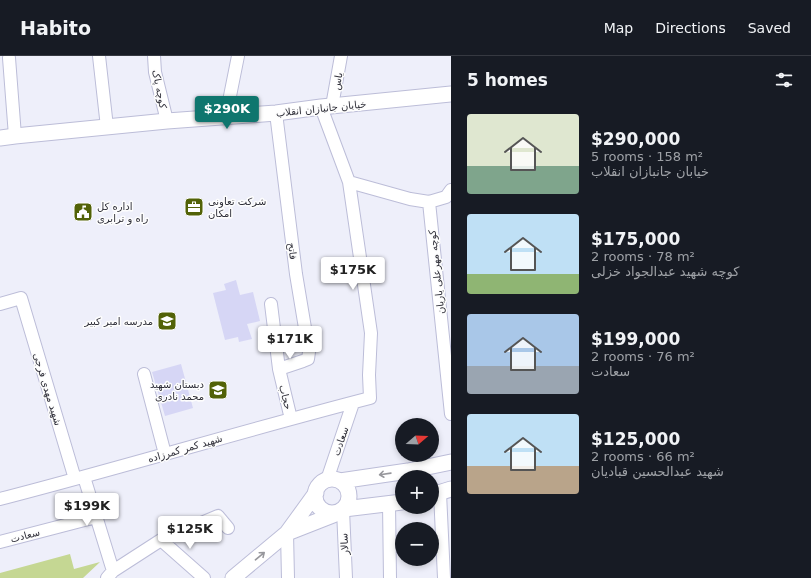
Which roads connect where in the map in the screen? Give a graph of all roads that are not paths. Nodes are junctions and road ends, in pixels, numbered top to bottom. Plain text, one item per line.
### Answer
1 (99, 56) edge
2 (154, 56) edge
3 (238, 56) edge
4 (342, 56) edge
5 (9, 58) dead end
6 (451, 94) edge
7 (327, 106) junction
8 (276, 113) junction
9 (226, 116) junction
10 (167, 121) junction
11 (107, 127) junction
12 (15, 136) junction
13 (0, 138) edge
14 (349, 182) junction
15 (449, 194) edge
16 (428, 202) junction
17 (0, 304) edge
18 (271, 304) dead end
19 (279, 369) junction
20 (144, 374) dead end
21 (353, 403) junction
22 (451, 414) edge
23 (291, 419) junction
24 (164, 454) junction
25 (451, 462) edge
26 (79, 478) junction
27 (333, 480) junction
28 (316, 493) junction
29 (441, 493) edge
30 (0, 499) edge
31 (395, 503) edge
32 (341, 511) junction
33 (395, 514) edge
34 (96, 517) junction
35 (228, 528) dead end
36 (287, 533) junction
37 (161, 540) junction
38 (0, 542) edge
39 (110, 574) edge
40 (204, 578) edge
41 (233, 578) edge
42 (288, 578) edge
43 (346, 578) edge
44 (390, 578) edge
45 (444, 578) edge

1 - 11 street
2 - 10 street, کوچه پاک
3 - 9 street
4 - 7 street, یاس
5 - 12 street
6 - 7 street, خیابان جانبازان انقلاب
7 - 8 street, خیابان جانبازان انقلاب
7 - 14 street
8 - 9 street, خیابان جانبازان انقلاب
8 - 19 street, فاتح
9 - 10 street, خیابان جانبازان انقلاب
10 - 11 street, خیابان جانبازان انقلاب
11 - 12 street, خیابان جانبازان انقلاب
12 - 13 street, خیابان جانبازان انقلاب
14 - 16 street
14 - 21 street, شهید کمر کمرزاده
15 - 16 street
16 - 22 street, کوچه مهرعلی یاریان
17 - 26 street, شهید مهدی فرجی
18 - 19 street, حجاب
19 - 23 street, حجاب
20 - 24 street
21 - 23 street, شهید کمر کمرزاده
21 - 27 street, سعادت
23 - 24 street, شهید کمر کمرزاده
24 - 26 street, شهید کمر کمرزاده
25 -> 27 street
26 - 30 street, شهید کمر کمرزاده
26 - 34 street, شهید مهدی فرجی
27 - 28 street
27 - 32 street
28 - 32 street
28 - 36 street
29 - 45 street
31 - 32 street
32 - 36 street
32 - 43 street, سالار
33 - 44 street
34 - 38 street, سعادت
34 - 39 street, شهید مهدی فرجی
35 - 37 street
41 -> 36 street
36 - 42 street
37 - 39 street
37 - 40 street

